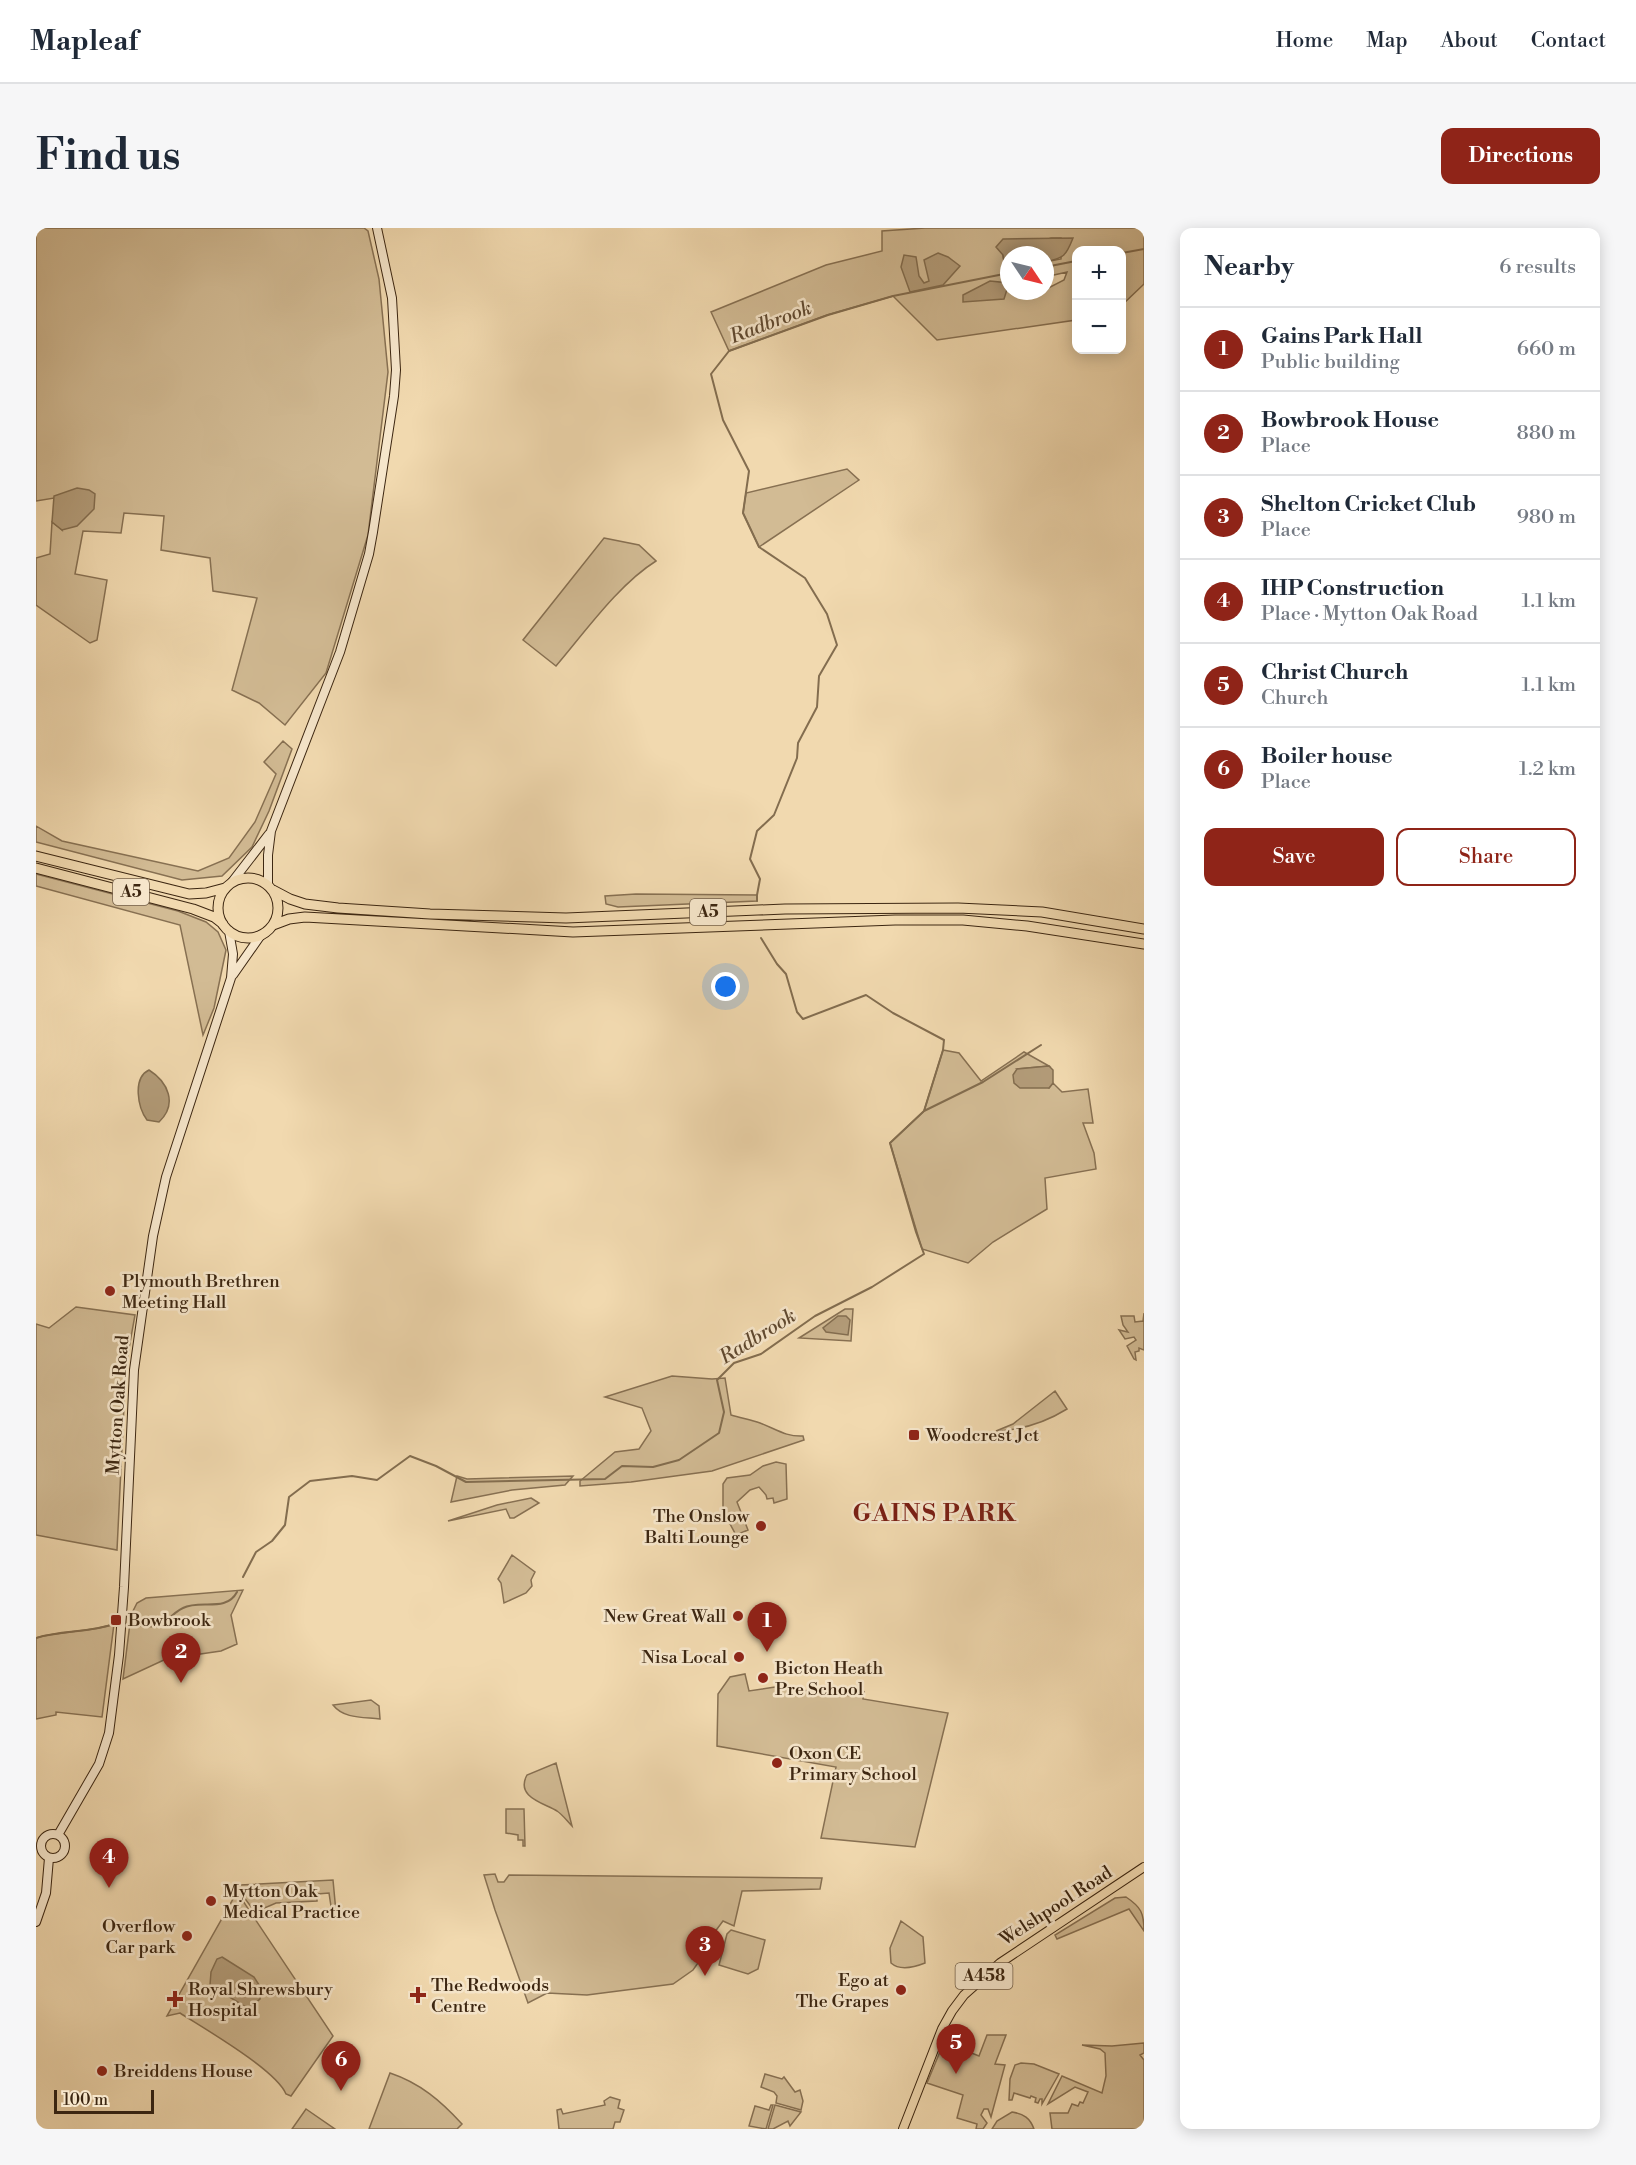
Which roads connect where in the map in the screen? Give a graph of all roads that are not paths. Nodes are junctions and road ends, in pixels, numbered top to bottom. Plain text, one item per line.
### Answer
1 (377, 228) edge
2 (271, 831) junction
3 (36, 856) edge
4 (36, 868) edge
5 (228, 885) junction
6 (271, 887) junction
7 (273, 925) junction
8 (226, 928) junction
9 (1144, 929) edge
10 (261, 935) junction
11 (1144, 944) edge
12 (231, 978) junction
13 (58, 1835) junction
14 (49, 1858) junction
15 (1144, 1867) edge
16 (36, 1922) edge
17 (903, 2129) edge

1 - 2 main road
2 - 5 main road
2 - 6 main road
3 - 5 highway, A5
4 - 8 highway, A5
5 - 6 highway
5 - 8 highway
6 - 7 highway
6 - 9 highway, A5
7 - 10 highway
7 - 11 highway, A5
8 - 10 highway
8 - 12 main road, Mytton Oak Road
10 - 12 main road, Mytton Oak Road
12 - 13 main road, Mytton Oak Road
13 - 14 main road, Mytton Oak Road
13 - 14 main road, Mytton Oak Road
14 - 16 main road, Mytton Oak Road
15 - 17 main road, Welshpool Road / A458

